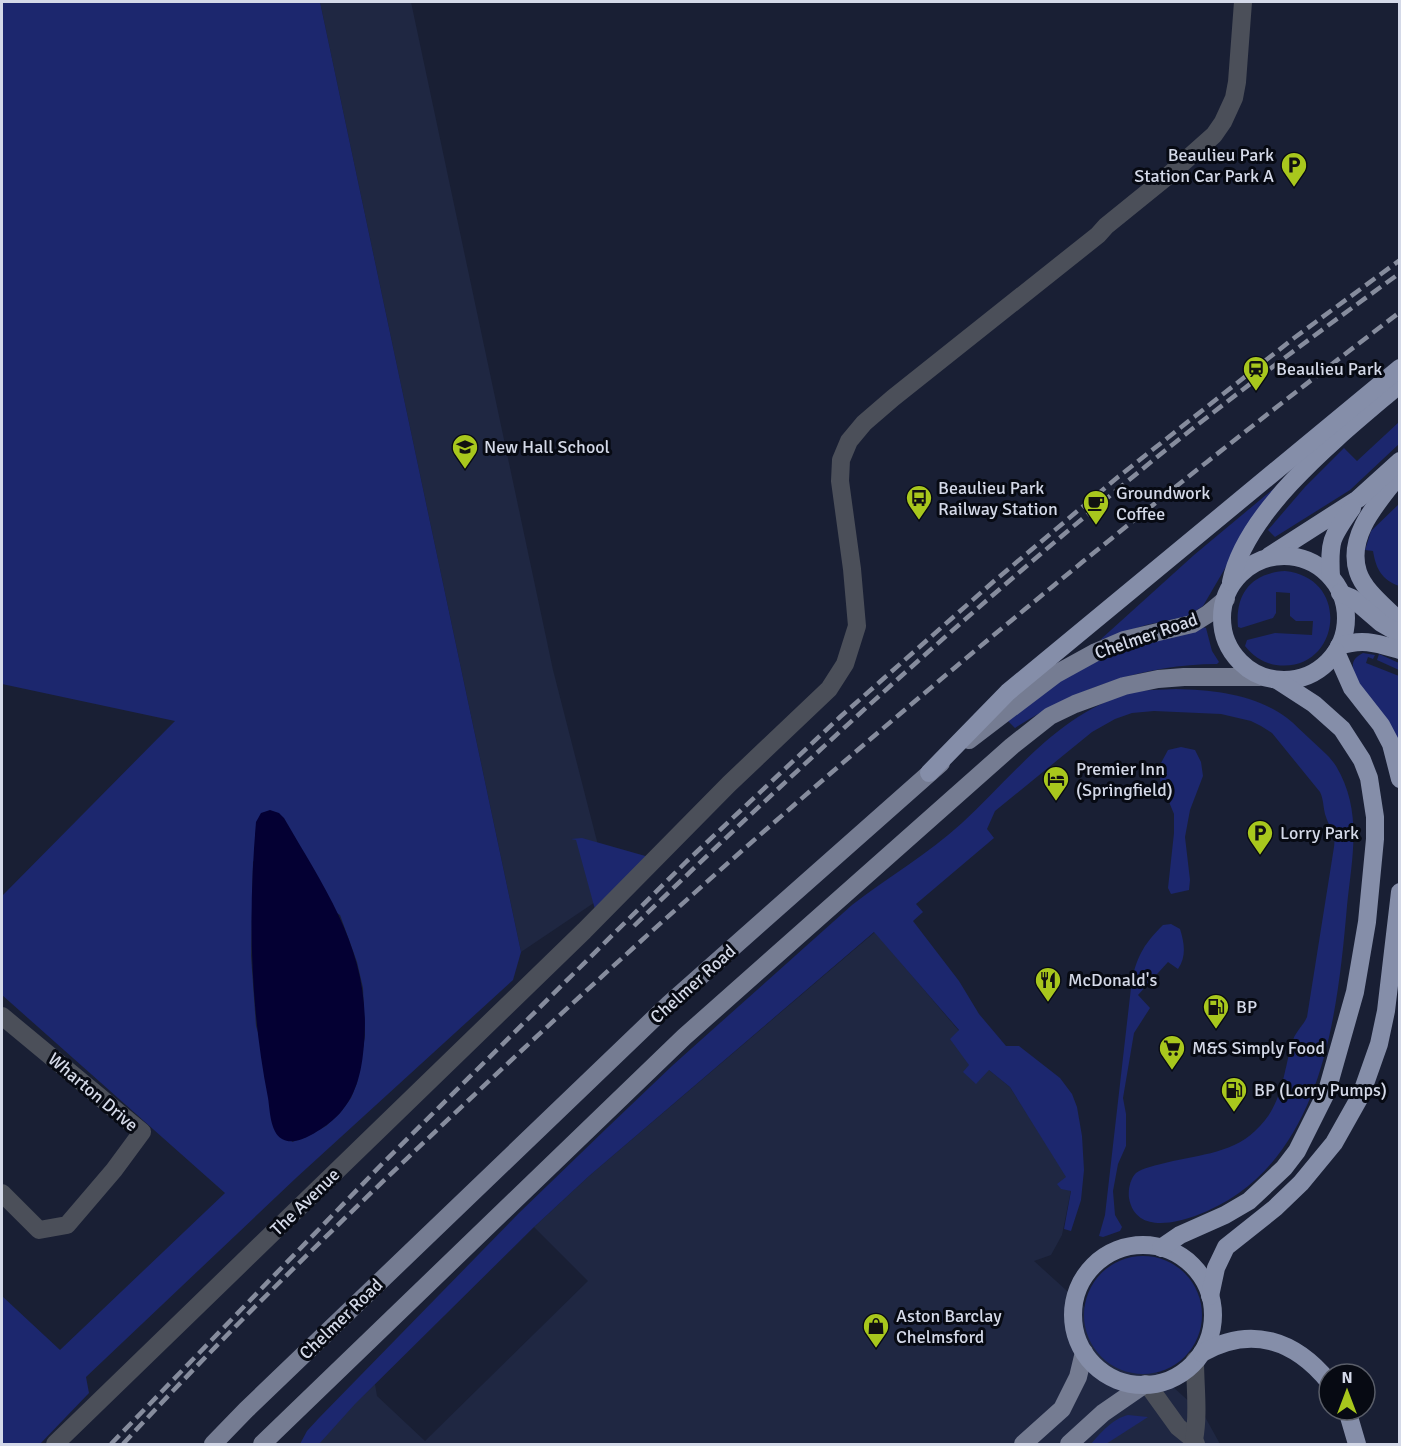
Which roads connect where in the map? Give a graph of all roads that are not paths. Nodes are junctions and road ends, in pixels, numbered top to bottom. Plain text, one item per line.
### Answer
1 (1243, 2) edge
2 (1400, 368) edge
3 (1400, 384) edge
4 (1400, 461) edge
5 (1400, 474) edge
6 (1358, 499) junction
7 (1264, 558) junction
8 (1335, 585) junction
9 (1228, 591) junction
10 (1400, 621) edge
11 (1400, 634) edge
12 (1338, 649) junction
13 (1400, 650) edge
14 (1268, 679) junction
15 (929, 773) junction
16 (1400, 778) edge
17 (1400, 892) edge
18 (2, 1016) edge
19 (2, 1192) edge
20 (1161, 1248) junction
21 (1210, 1296) junction
22 (1084, 1352) junction
23 (1199, 1357) junction
24 (1317, 1368) edge
25 (1146, 1384) junction
26 (1353, 1422) edge
27 (1195, 1442) edge
28 (55, 1444) edge
29 (213, 1444) edge
30 (262, 1444) edge
31 (1023, 1444) edge
32 (1069, 1444) edge
33 (1358, 1444) edge

1 - 28 street, The Avenue
2 - 15 highway
3 - 9 highway
4 - 6 highway
5 - 10 highway
6 - 7 highway
6 - 8 highway
7 - 8 highway
7 - 9 highway
8 - 11 highway
8 - 12 highway
9 - 14 highway
9 - 15 main road, Chelmer Road
12 - 13 highway
12 - 14 highway
12 - 16 highway
14 - 20 highway
14 - 30 main road, Chelmer Road
15 - 29 main road, Chelmer Road
17 - 21 highway
18 - 19 street, Wharton Drive
20 - 21 highway
20 - 22 highway
21 - 23 highway
22 - 25 highway
22 - 31 main road
23 - 24 highway
23 - 25 highway
23 - 27 street
25 - 27 street
25 - 32 main road
26 - 33 highway

